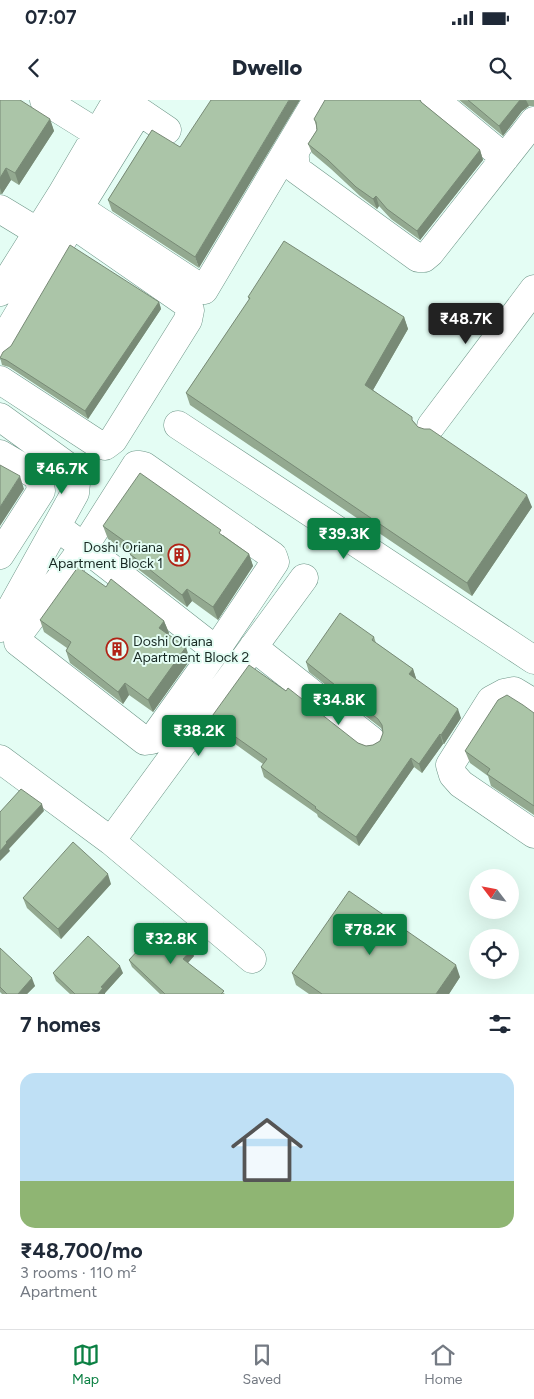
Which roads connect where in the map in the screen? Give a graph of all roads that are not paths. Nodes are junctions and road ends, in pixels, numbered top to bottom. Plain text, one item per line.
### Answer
1 (44, 100) edge
2 (317, 100) edge
3 (336, 100) edge
4 (436, 100) edge
5 (126, 104) edge
6 (534, 121) edge
7 (167, 130) dead end
8 (97, 133) junction
9 (505, 158) junction
10 (0, 209) edge
11 (38, 232) junction
12 (534, 289) edge
13 (0, 291) edge
14 (24, 305) junction
15 (0, 345) edge
16 (0, 380) edge
17 (0, 416) edge
18 (178, 425) dead end
19 (431, 426) dead end
20 (0, 454) edge
21 (57, 527) junction
22 (84, 547) junction
23 (0, 555) edge
24 (304, 578) dead end
25 (0, 628) edge
26 (253, 647) junction
27 (216, 650) junction
28 (534, 660) edge
29 (534, 703) edge
30 (371, 740) dead end
31 (0, 759) edge
32 (534, 834) edge
33 (111, 842) junction
34 (252, 959) dead end

1 - 8 street
2 - 5 street
3 - 9 street
4 - 9 street
5 - 7 street
5 - 8 street
6 - 9 street
8 - 11 street
10 - 11 street
11 - 13 street
12 - 19 street
13 - 14 street
14 - 15 street
14 - 16 street
17 - 21 street
18 - 28 street
20 - 23 street
21 - 22 street
21 - 25 street
22 - 27 street
22 - 27 street
22 - 27 street
24 - 26 street
26 - 30 street
26 - 33 street
29 - 32 street
31 - 33 street
33 - 34 street

